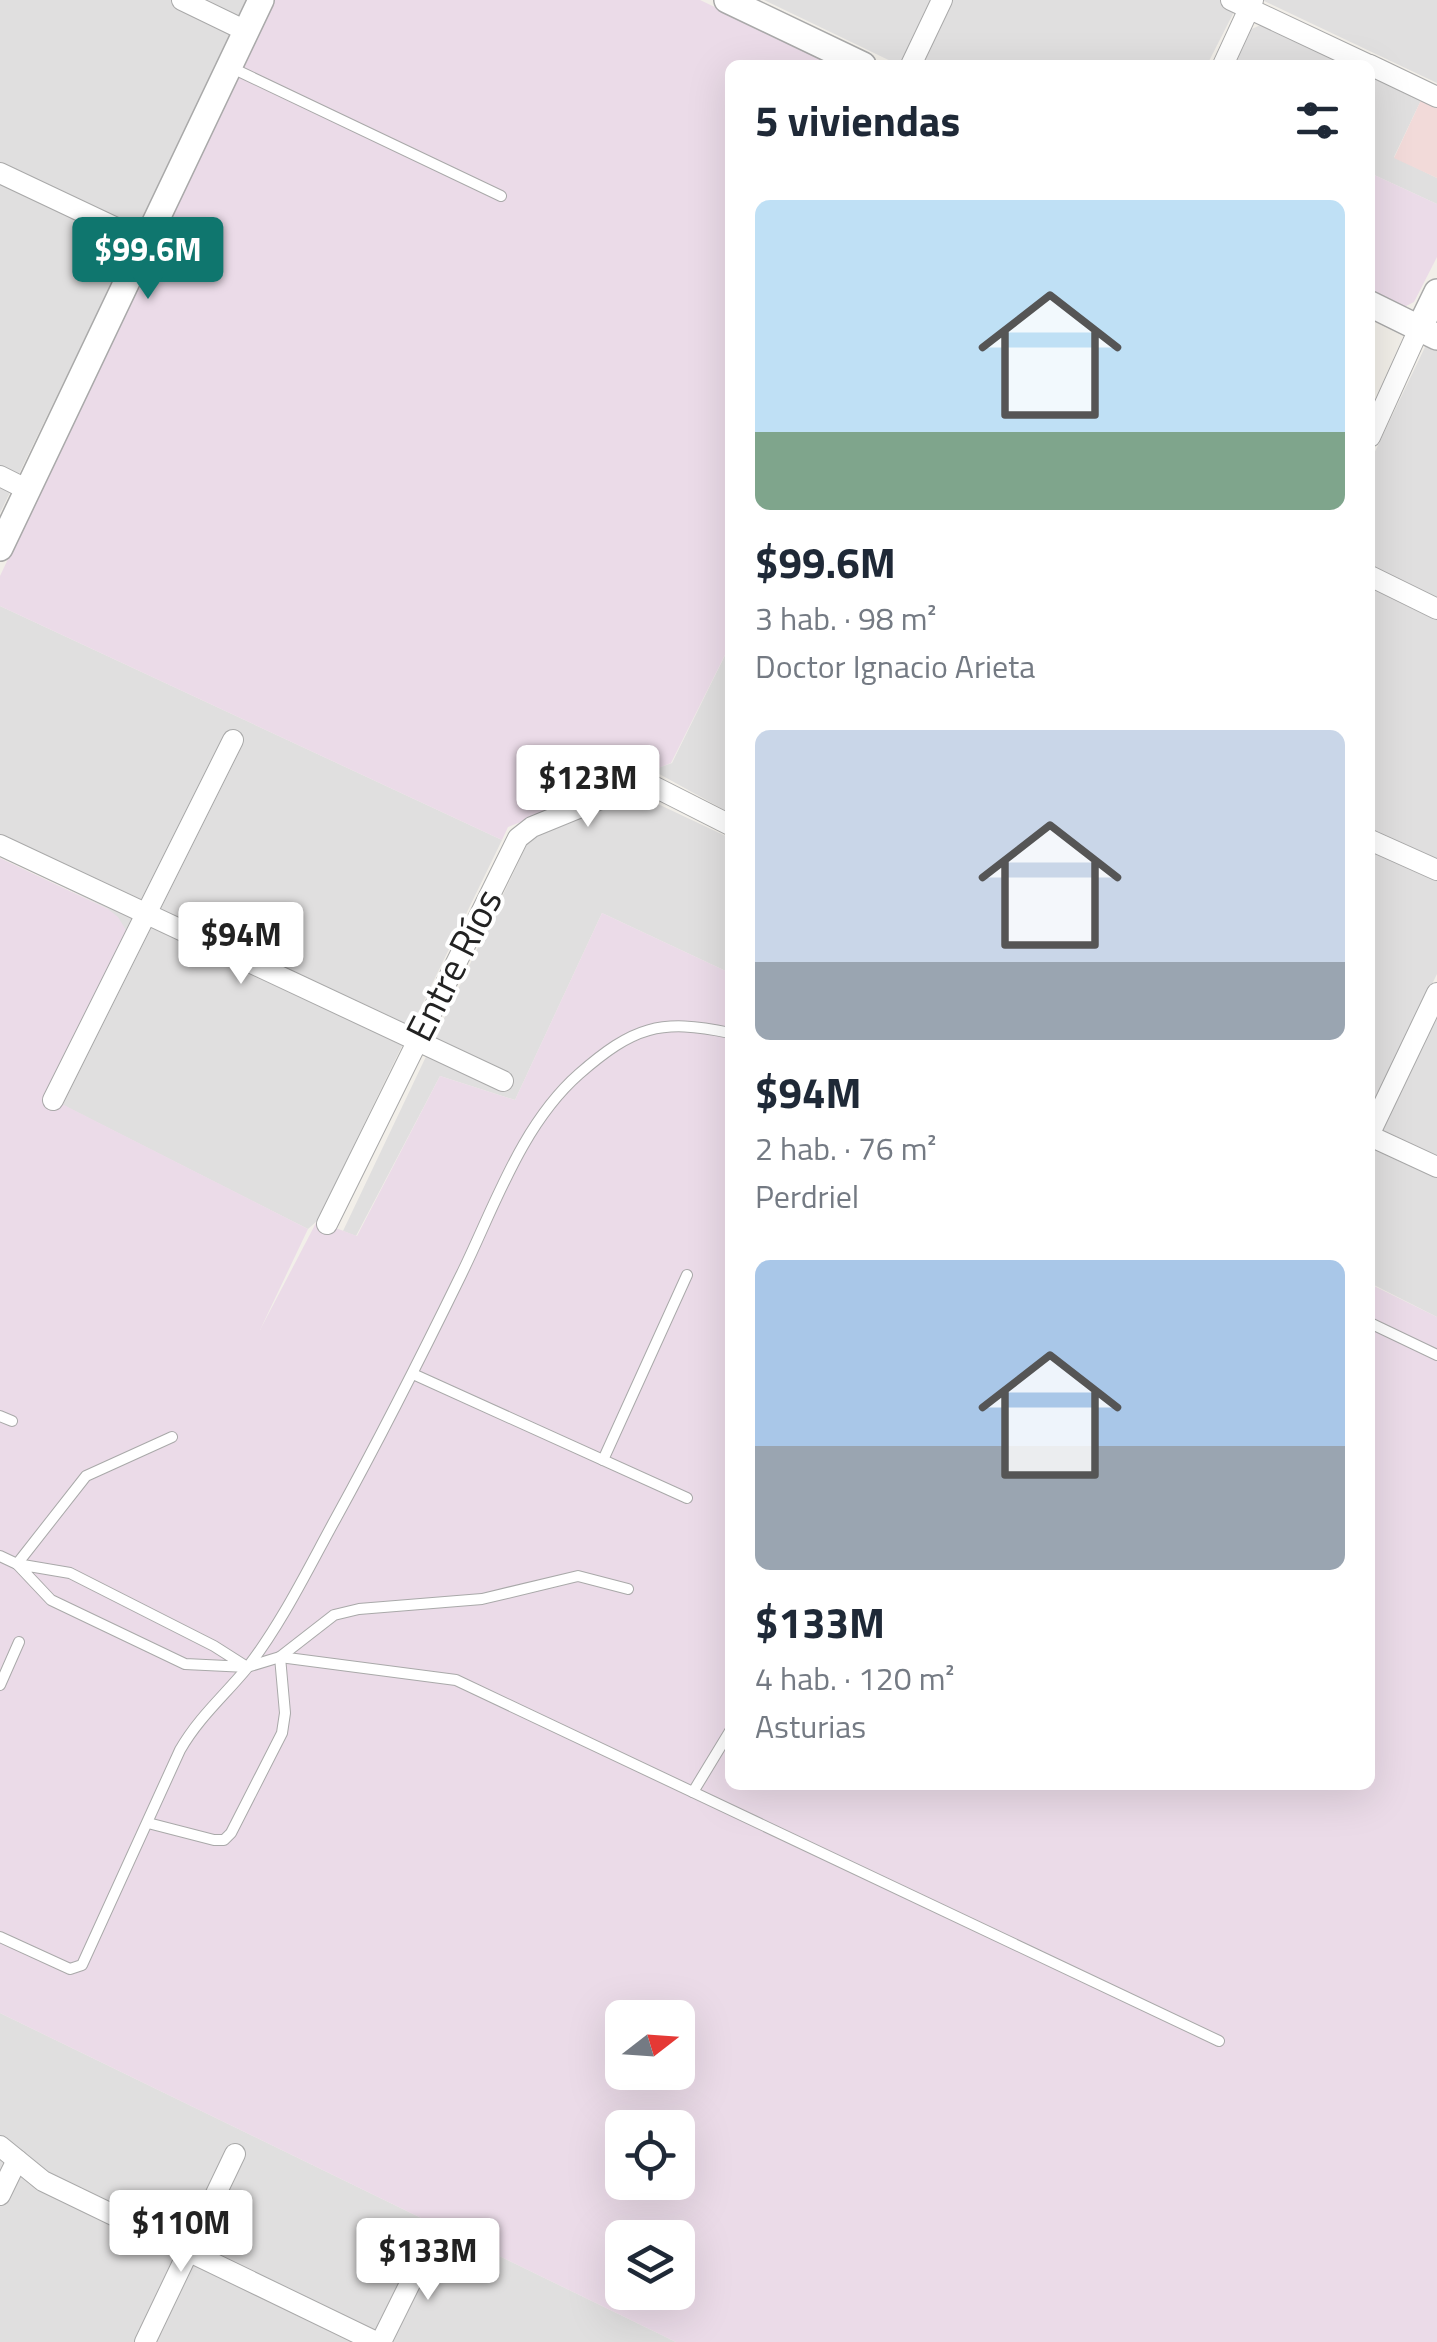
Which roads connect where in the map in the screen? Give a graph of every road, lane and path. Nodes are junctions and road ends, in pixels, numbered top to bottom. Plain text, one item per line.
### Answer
1 (182, 0) edge
2 (261, 0) edge
3 (727, 0) edge
4 (942, 0) edge
5 (1244, 3) edge
6 (246, 31) junction
7 (853, 60) edge
8 (913, 60) edge
9 (1225, 60) edge
10 (1360, 60) edge
11 (229, 67) junction
12 (1375, 67) edge
13 (1437, 97) edge
14 (0, 173) edge
15 (501, 196) dead end
16 (146, 242) junction
17 (1437, 292) edge
18 (1375, 306) edge
19 (1428, 333) edge
20 (1375, 429) edge
21 (0, 476) edge
22 (28, 490) junction
23 (0, 548) edge
24 (1375, 578) edge
25 (1437, 609) edge
26 (233, 740) dead end
27 (725, 822) edge
28 (1375, 842) edge
29 (0, 846) edge
30 (1437, 870) edge
31 (147, 916) junction
32 (1437, 993) edge
33 (725, 1033) edge
34 (416, 1042) junction
35 (503, 1082) dead end
36 (53, 1100) dead end
37 (1375, 1124) edge
38 (1375, 1137) edge
39 (1437, 1167) edge
40 (327, 1224) dead end
41 (687, 1274) dead end
42 (1375, 1326) edge
43 (1437, 1355) edge
44 (413, 1374) junction
45 (0, 1416) edge
46 (12, 1421) dead end
47 (172, 1437) dead end
48 (603, 1460) junction
49 (687, 1498) dead end
50 (0, 1556) edge
51 (17, 1564) junction
52 (628, 1588) dead end
53 (19, 1642) dead end
54 (280, 1657) junction
55 (247, 1668) junction
56 (0, 1685) edge
57 (725, 1739) edge
58 (693, 1792) junction
59 (148, 1823) junction
60 (0, 1937) edge
61 (1219, 2041) dead end
62 (8, 2153) edge
63 (235, 2154) dead end
64 (0, 2194) edge
65 (431, 2241) dead end
66 (187, 2251) junction
67 (145, 2342) edge
68 (378, 2342) edge

1 - 6 street
2 - 6 street
3 - 7 street
4 - 8 street
5 - 9 street
5 - 10 street
6 - 11 street
11 - 15 lane
11 - 16 street
12 - 13 street
14 - 16 street
16 - 22 street
17 - 19 street
18 - 19 street
19 - 20 street
21 - 22 street
22 - 23 street
24 - 25 street
26 - 31 street
27 - 34 street, Entre Ríos
28 - 30 street
29 - 31 street
31 - 34 street
31 - 36 street
32 - 37 street
33 - 44 lane
34 - 35 street
34 - 40 street, Entre Ríos
38 - 39 street
41 - 48 lane
42 - 43 lane
44 - 48 lane
44 - 55 lane
45 - 46 lane
47 - 51 lane
48 - 49 lane
50 - 51 lane
51 - 55 lane
51 - 55 lane
52 - 54 lane
53 - 56 lane
54 - 55 lane
54 - 58 lane
54 - 59 lane
55 - 59 lane
57 - 58 lane
58 - 61 lane
59 - 60 lane
62 - 64 street
62 - 66 street
63 - 66 street
65 - 68 street
66 - 67 street
66 - 68 street

